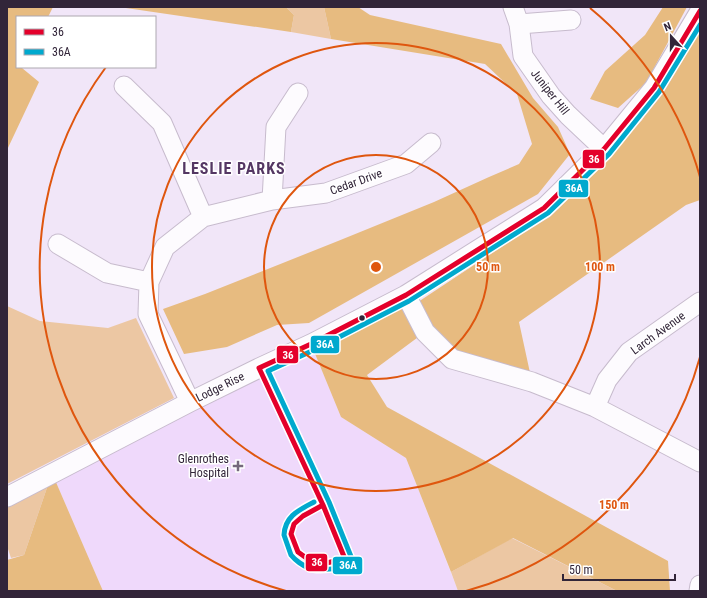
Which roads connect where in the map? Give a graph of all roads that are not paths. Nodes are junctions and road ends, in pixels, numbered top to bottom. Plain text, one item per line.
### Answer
1 (700, 11) edge
2 (516, 15) edge
3 (571, 20) dead end
4 (124, 86) dead end
5 (298, 93) dead end
6 (431, 143) dead end
7 (604, 149) junction
8 (272, 200) junction
9 (203, 217) junction
10 (58, 244) dead end
11 (149, 282) junction
12 (406, 295) junction
13 (700, 302) edge
14 (190, 402) junction
15 (595, 407) junction
16 (700, 462) edge
17 (7, 497) edge
18 (700, 585) edge
19 (698, 591) edge

1 - 7 street, Lodge Rise
2 - 3 street, Juniper Hill
2 - 7 street, Juniper Hill
4 - 9 street
5 - 8 street
6 - 8 street, Cedar Drive
7 - 12 street, Lodge Rise
8 - 9 street, Cedar Drive
9 - 11 street, Cedar Drive
10 - 11 street
11 - 14 street, Cedar Drive
12 - 14 street, Lodge Rise
12 - 15 street
13 - 15 street, Larch Avenue
14 - 17 street, Lodge Rise
15 - 16 street
18 - 19 street

